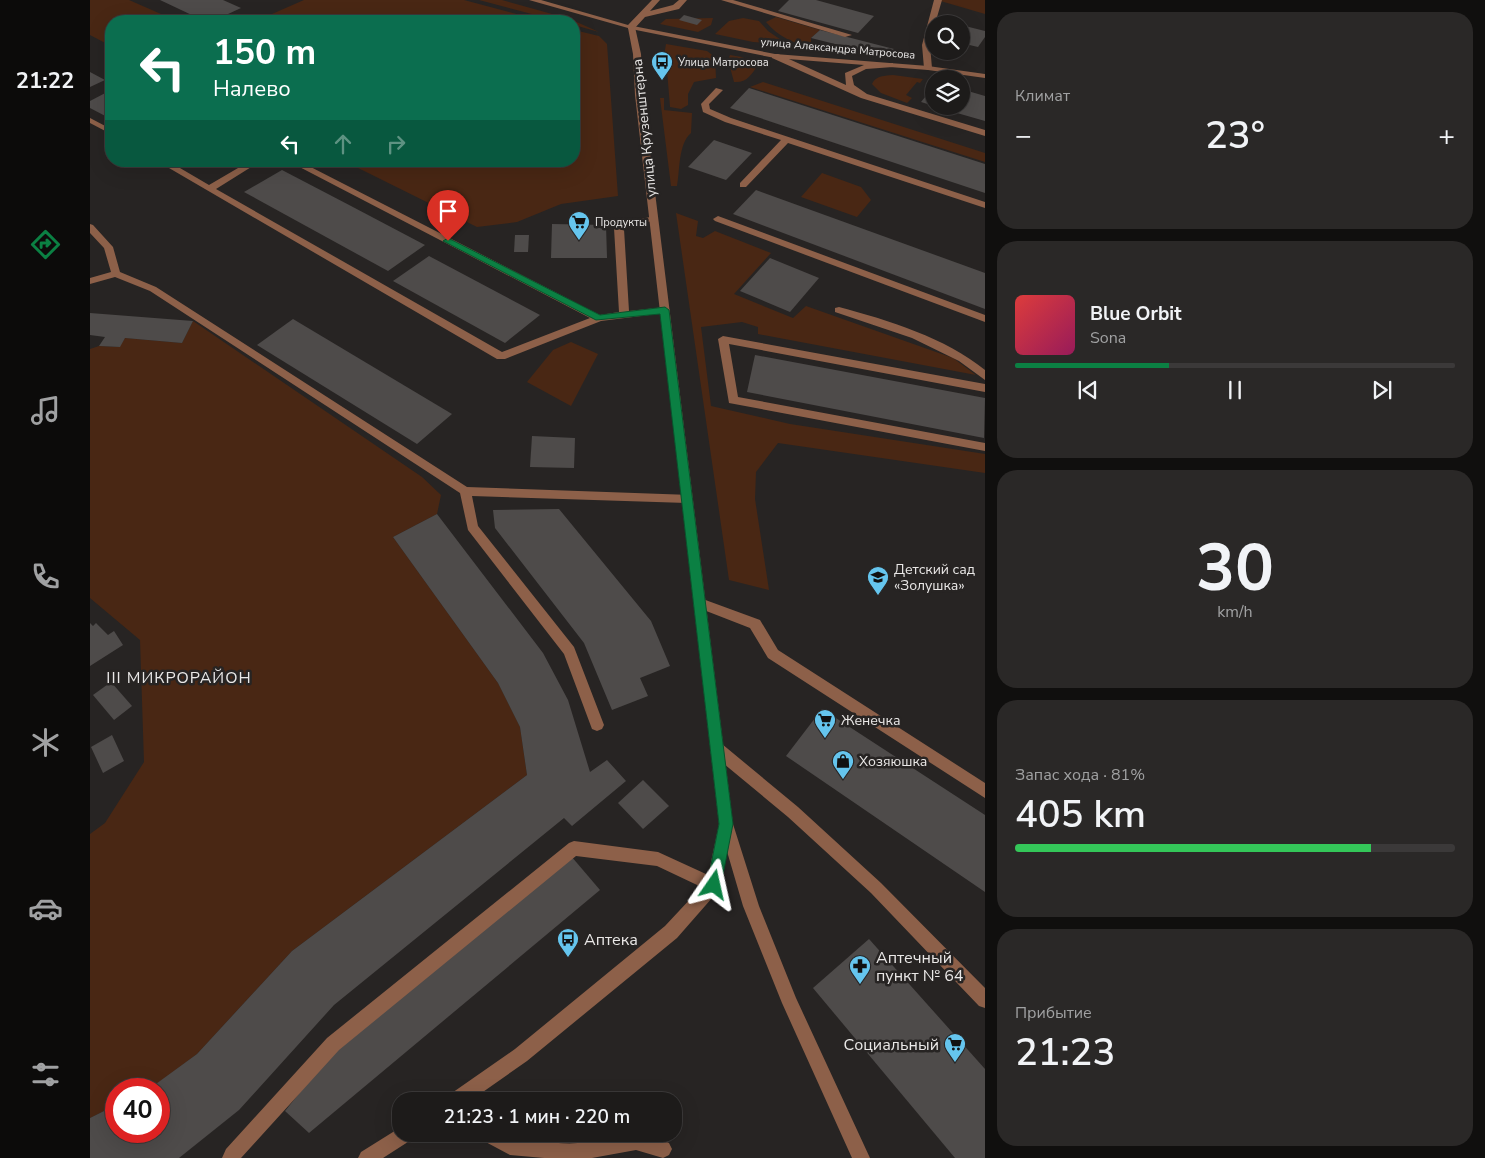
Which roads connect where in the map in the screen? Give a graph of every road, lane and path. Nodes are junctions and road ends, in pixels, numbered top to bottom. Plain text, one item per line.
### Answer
1 (533, 0) edge
2 (656, 0) edge
3 (684, 0) edge
4 (725, 0) edge
5 (938, 0) edge
6 (642, 15) junction
7 (631, 27) junction
8 (848, 35) dead end
9 (775, 56) junction
10 (890, 65) junction
11 (928, 68) junction
12 (985, 76) edge
13 (719, 90) dead end
14 (864, 96) junction
15 (90, 120) edge
16 (105, 129) edge
17 (985, 133) edge
18 (787, 140) junction
19 (171, 167) edge
20 (247, 167) edge
21 (304, 167) edge
22 (743, 186) dead end
23 (209, 189) junction
24 (985, 206) edge
25 (654, 218) junction
26 (718, 219) dead end
27 (90, 227) edge
28 (116, 274) junction
29 (90, 281) edge
30 (665, 310) junction
31 (839, 310) dead end
32 (624, 315) junction
33 (599, 318) junction
34 (985, 319) edge
35 (985, 376) edge
36 (985, 388) edge
37 (985, 447) edge
38 (464, 491) junction
39 (687, 498) junction
40 (700, 603) junction
41 (597, 725) dead end
42 (717, 749) junction
43 (985, 791) edge
44 (726, 824) junction
45 (714, 885) junction
46 (985, 1000) edge
47 (468, 1092) edge
48 (392, 1142) edge
49 (503, 1142) edge
50 (663, 1149) dead end
51 (577, 1155) edge
52 (231, 1158) edge
53 (367, 1158) edge
54 (861, 1158) edge

1 - 7 street, улица Александра Матросова
2 - 6 street
3 - 6 street
4 - 8 street
5 - 11 street
6 - 7 street
7 - 9 street, улица Александра Матросова
7 - 25 street, улица Крузенштерна
9 - 10 street, улица Александра Матросова
9 - 14 street
10 - 11 street, улица Александра Матросова
10 - 14 street
11 - 12 street, улица Александра Матросова
13 - 18 street
14 - 17 street
15 - 16 street
18 - 22 street
18 - 24 street
19 - 23 street
20 - 23 street
21 - 33 street
23 - 33 street
25 - 30 street, улица Крузенштерна
25 - 32 street
26 - 34 street
27 - 28 street
28 - 29 street
28 - 38 street
30 - 32 street
30 - 39 street, улица Крузенштерна
31 - 35 street
32 - 33 street
36 - 37 street
38 - 39 street
38 - 41 street
39 - 40 street, улица Крузенштерна
40 - 42 street, улица Крузенштерна
40 - 43 street
42 - 44 street, улица Крузенштерна
42 - 46 street
44 - 45 street, улица Крузенштерна
44 - 54 street
45 - 47 street
45 - 52 street
48 - 53 street
49 - 51 street
50 - 51 street

